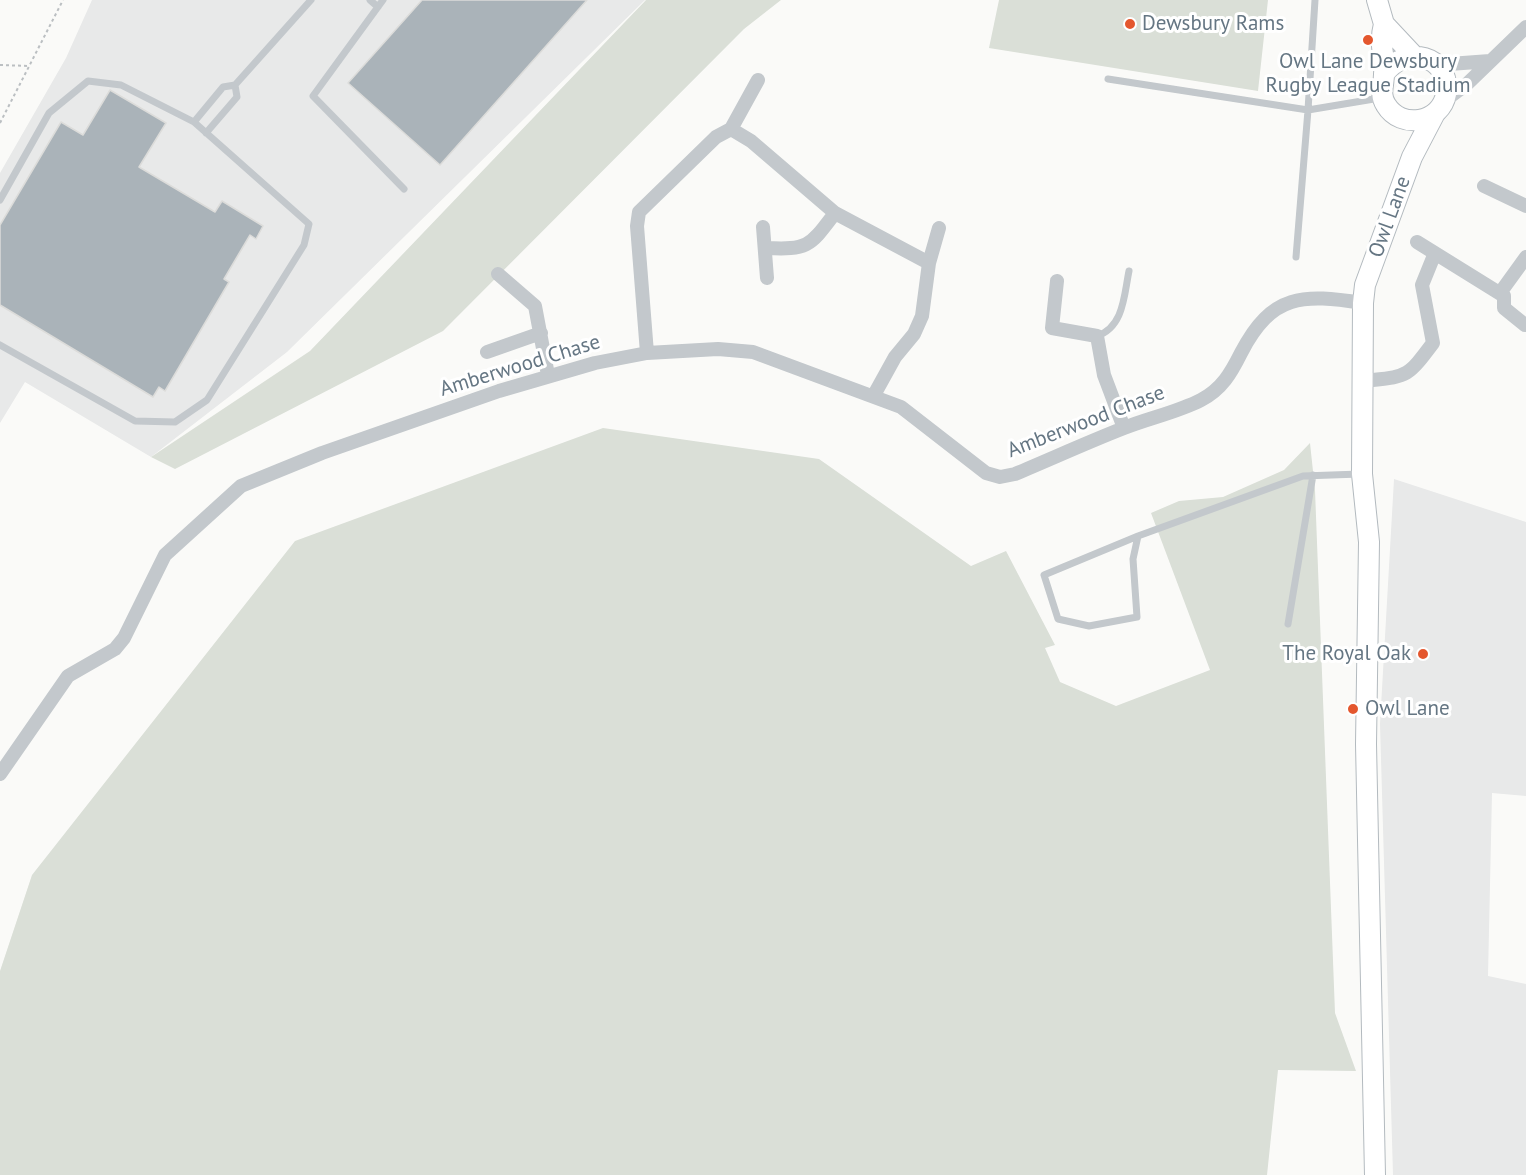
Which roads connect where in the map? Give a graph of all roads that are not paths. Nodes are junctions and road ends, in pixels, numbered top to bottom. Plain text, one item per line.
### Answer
1 (311, 0) edge
2 (370, 0) edge
3 (383, 0) edge
4 (1316, 0) edge
5 (1377, 0) edge
6 (378, 7) junction
7 (1384, 24) junction
8 (1526, 27) edge
9 (1414, 56) junction
10 (1490, 61) junction
11 (1436, 65) junction
12 (1384, 74) junction
13 (1108, 79) dead end
14 (758, 80) dead end
15 (235, 85) junction
16 (1383, 97) junction
17 (1439, 107) junction
18 (1308, 110) junction
19 (1406, 120) junction
20 (194, 122) junction
21 (731, 129) junction
22 (206, 133) junction
23 (1412, 157) junction
24 (1484, 186) dead end
25 (404, 189) dead end
26 (0, 200) edge
27 (1526, 206) edge
28 (835, 213) junction
29 (763, 227) dead end
30 (939, 228) dead end
31 (1417, 242) dead end
32 (766, 248) junction
33 (1435, 253) junction
34 (1296, 257) dead end
35 (1526, 257) edge
36 (929, 263) junction
37 (1128, 271) dead end
38 (498, 274) dead end
39 (767, 278) dead end
40 (1057, 281) dead end
41 (1500, 293) junction
42 (1363, 303) junction
43 (1525, 325) edge
44 (541, 333) junction
45 (1097, 336) junction
46 (0, 345) edge
47 (487, 352) dead end
48 (647, 353) junction
49 (548, 375) junction
50 (1363, 381) junction
51 (874, 395) junction
52 (1124, 428) junction
53 (1362, 474) junction
54 (1313, 475) junction
55 (1138, 536) junction
56 (1288, 624) dead end
57 (0, 774) edge
58 (1375, 1175) edge

1 - 15 lane
2 - 6 lane
3 - 6 lane
4 - 18 lane
5 - 7 main road
6 - 25 lane
7 - 9 main road
7 - 12 main road
8 - 10 street
9 - 11 main road
9 - 12 main road
10 - 11 street
10 - 17 street
11 - 17 main road
12 - 16 main road
13 - 18 lane
14 - 21 street
15 - 20 lane
15 - 22 lane
16 - 18 lane
16 - 19 main road
17 - 19 main road
17 - 23 main road, Owl Lane
18 - 34 lane
19 - 23 main road, Owl Lane
20 - 22 lane
20 - 26 lane
21 - 28 street
21 - 48 street
22 - 46 lane
23 - 42 main road, Owl Lane
24 - 27 street
28 - 32 street
28 - 36 street
29 - 32 street
30 - 36 street
31 - 33 street
32 - 39 street
33 - 41 street
33 - 50 street
35 - 41 street
36 - 51 street
37 - 45 lane
38 - 44 street
40 - 45 street
41 - 43 street
42 - 50 main road, Owl Lane
42 - 52 street, Amberwood Chase
44 - 47 street
44 - 49 street
45 - 52 street
48 - 49 street, Amberwood Chase
48 - 51 street, Amberwood Chase
49 - 57 street, Amberwood Chase
50 - 53 main road, Owl Lane
51 - 52 street, Amberwood Chase
53 - 54 lane
53 - 58 main road, Owl Lane
54 - 55 lane
54 - 56 lane
55 - 55 lane

